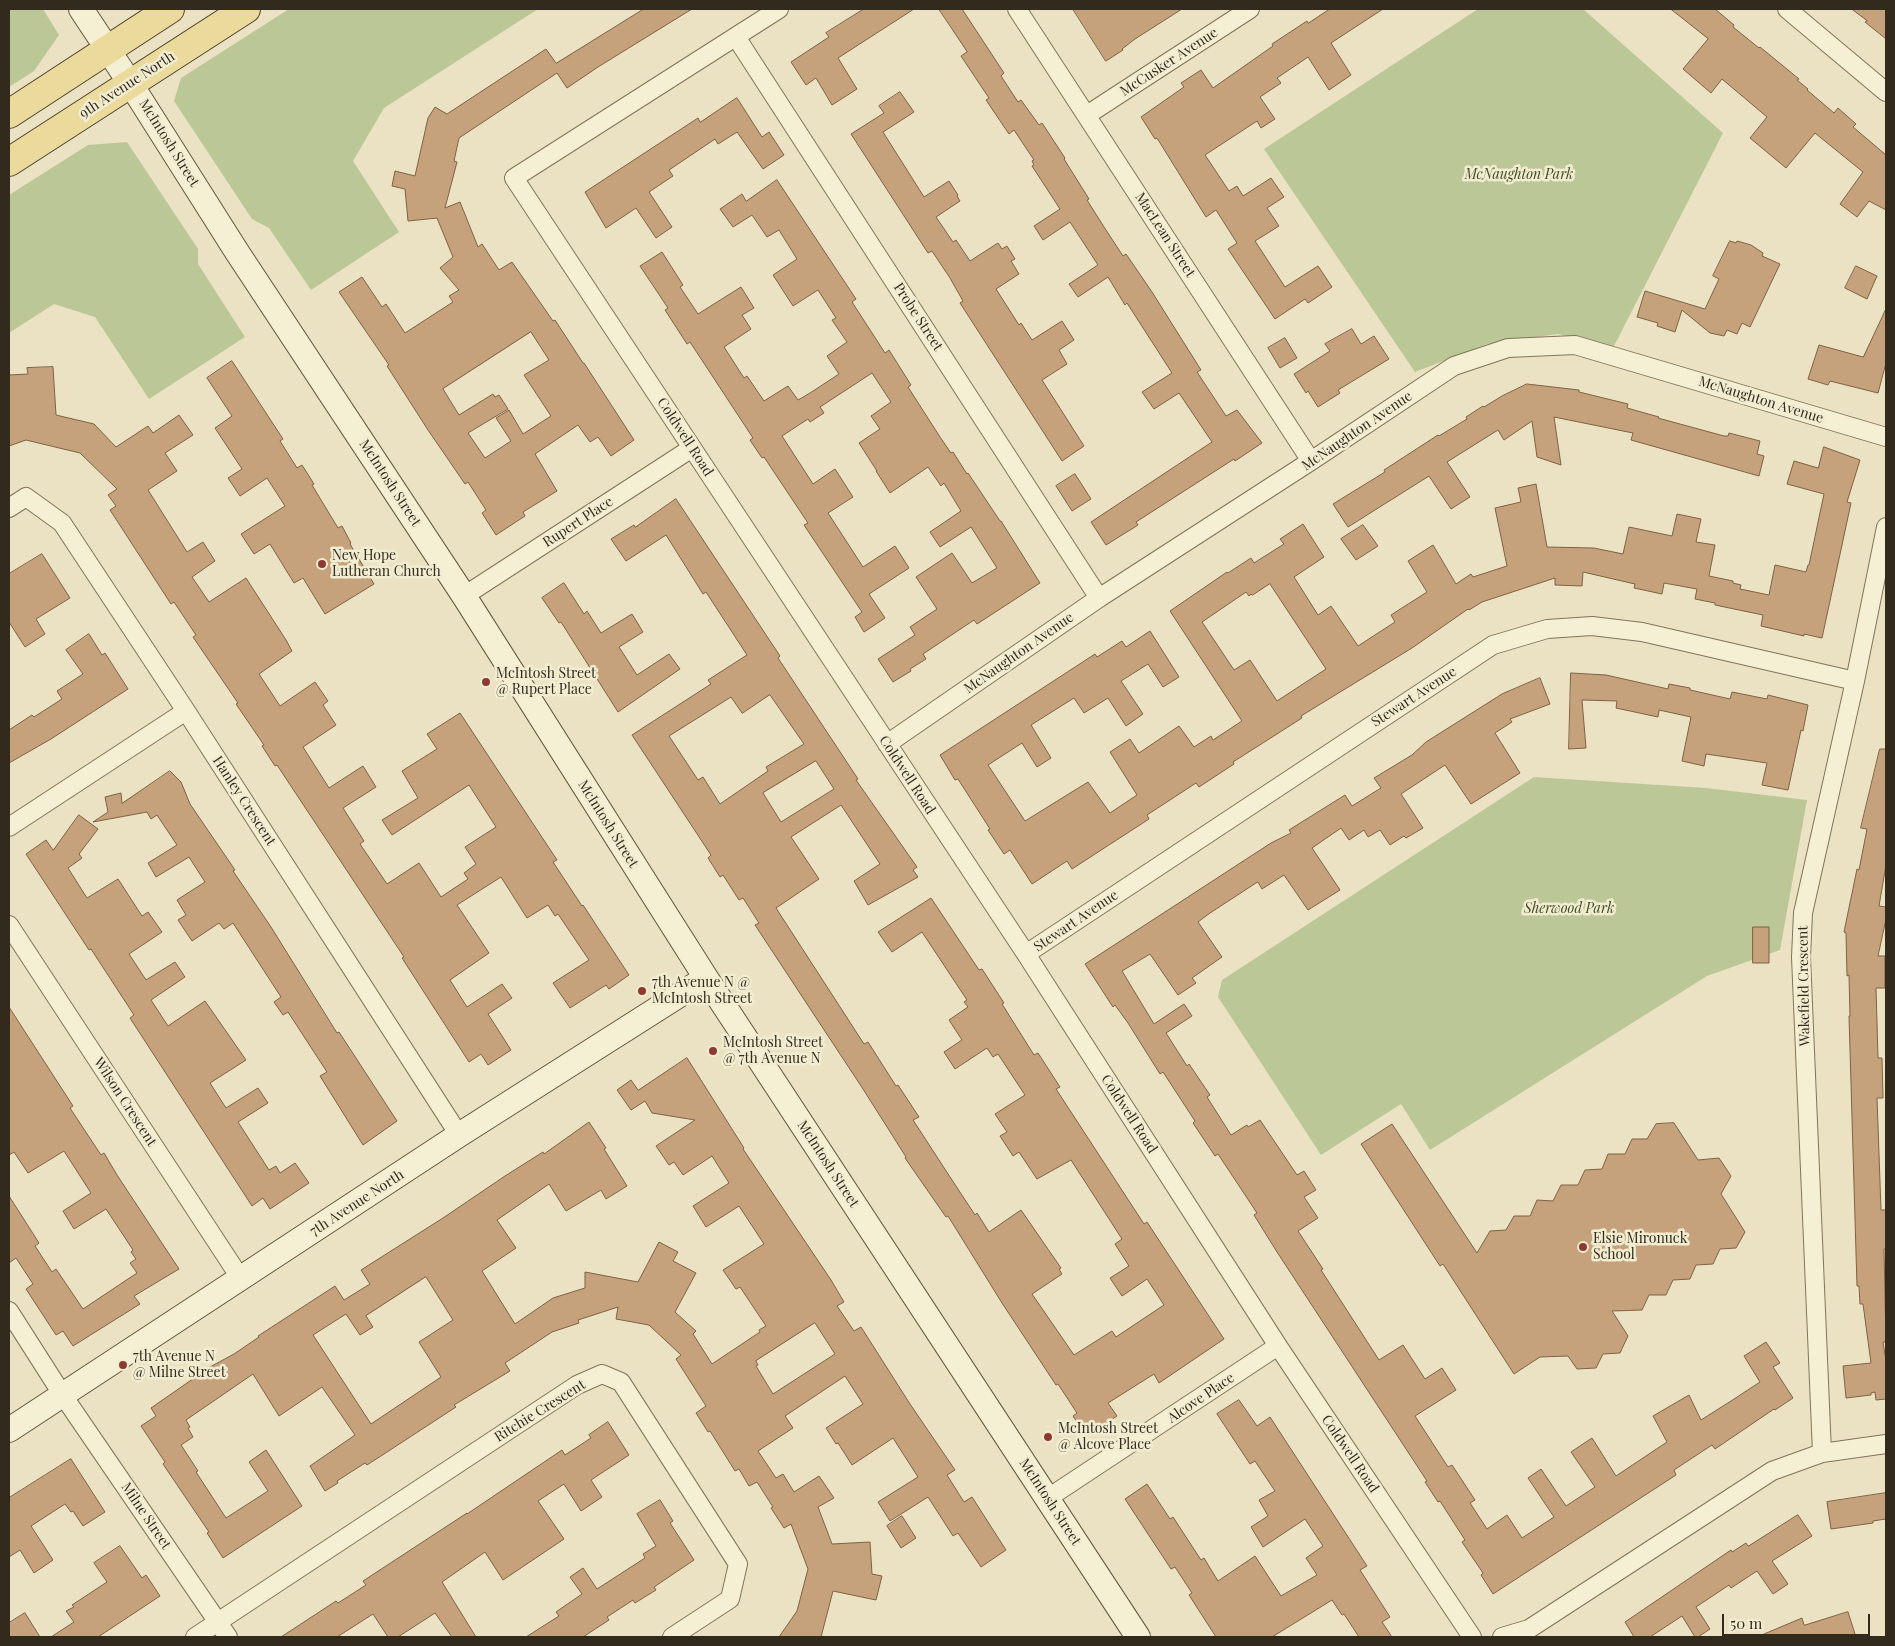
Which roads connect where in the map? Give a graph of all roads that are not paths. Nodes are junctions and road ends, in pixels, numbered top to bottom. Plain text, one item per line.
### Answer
1 (80, 9) edge
2 (170, 9) edge
3 (246, 9) edge
4 (779, 9) edge
5 (1017, 9) edge
6 (1250, 9) edge
7 (1787, 9) edge
8 (736, 37) junction
9 (108, 50) junction
10 (130, 83) junction
11 (1886, 92) edge
12 (9, 114) edge
13 (1087, 115) junction
14 (9, 162) edge
15 (1886, 437) edge
16 (692, 448) junction
17 (1311, 461) junction
18 (9, 508) edge
19 (1886, 527) edge
20 (464, 596) junction
21 (1099, 598) junction
22 (1855, 681) junction
23 (186, 711) junction
24 (887, 744) junction
25 (9, 827) edge
26 (9, 925) edge
27 (1026, 954) junction
28 (706, 978) junction
29 (459, 1135) junction
30 (241, 1279) junction
31 (9, 1311) edge
32 (1278, 1346) junction
33 (62, 1394) junction
34 (9, 1430) edge
35 (1886, 1444) edge
36 (1822, 1453) junction
37 (1048, 1498) junction
38 (218, 1622) junction
39 (194, 1637) edge
40 (228, 1637) edge
41 (672, 1637) edge
42 (1138, 1637) edge
43 (1472, 1637) edge
44 (1502, 1637) edge

1 - 9 street, McIntosh Street
2 - 9 main road
3 - 10 main road, 9th Avenue North
4 - 8 street, Coldwell Road
5 - 13 street, MacLean Street
6 - 13 street, McCusker Avenue
7 - 11 street
8 - 16 street, Coldwell Road
8 - 21 street, Probe Street
9 - 10 street, McIntosh Street
9 - 12 main road
10 - 14 main road, 9th Avenue North
10 - 20 street, McIntosh Street
13 - 17 street, MacLean Street
15 - 17 street, McNaughton Avenue
16 - 20 street, Rupert Place
16 - 24 street, Coldwell Road
17 - 21 street, McNaughton Avenue
18 - 23 street, Hanley Crescent
19 - 22 street, Wakefield Crescent
20 - 28 street, McIntosh Street
21 - 24 street, McNaughton Avenue
22 - 27 street, Stewart Avenue
22 - 36 street, Wakefield Crescent
23 - 25 street
23 - 29 street, Hanley Crescent
24 - 27 street, Coldwell Road
26 - 30 street, Wilson Crescent
27 - 32 street, Coldwell Road
28 - 29 street, 7th Avenue North
28 - 37 street, McIntosh Street
29 - 30 street, 7th Avenue North
30 - 33 street, 7th Avenue North
31 - 33 street, Milne Street
32 - 37 street, Alcove Place
32 - 43 street, Coldwell Road
33 - 34 street, 7th Avenue North
33 - 38 street, Milne Street
35 - 36 street
36 - 44 street
37 - 42 street, McIntosh Street
38 - 39 street
38 - 40 street, Milne Street
38 - 41 street, Ritchie Crescent

